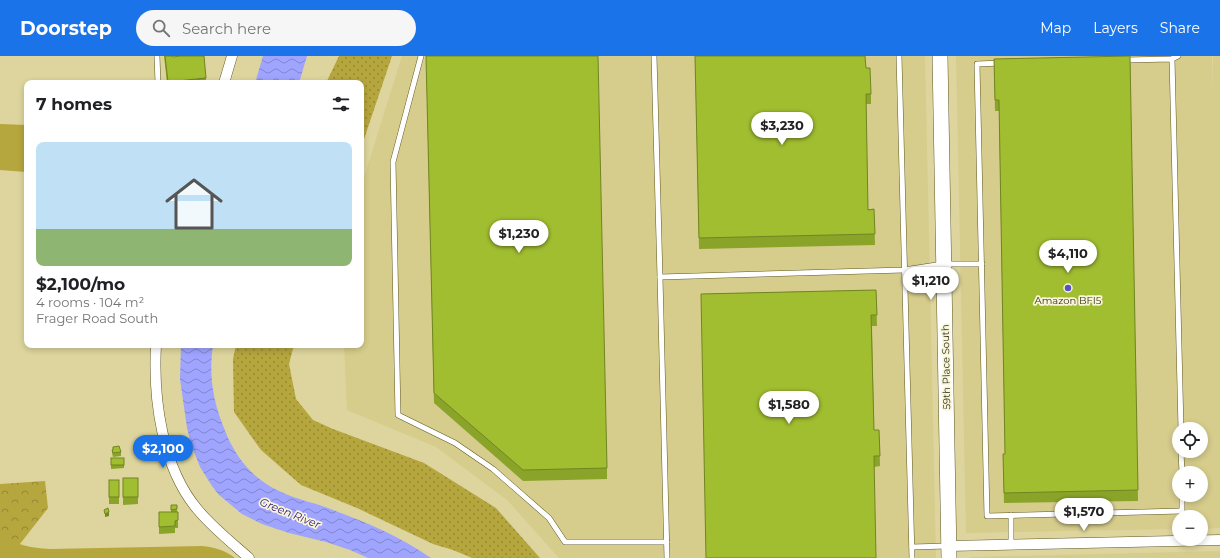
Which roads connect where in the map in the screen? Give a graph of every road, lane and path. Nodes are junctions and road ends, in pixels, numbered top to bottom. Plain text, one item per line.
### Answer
1 (157, 56) edge
2 (232, 56) edge
3 (421, 56) edge
4 (654, 56) edge
5 (899, 56) edge
6 (940, 56) edge
7 (1004, 56) edge
8 (1178, 56) edge
9 (1172, 59) junction
10 (1117, 60) edge
11 (158, 80) edge
12 (225, 80) edge
13 (943, 264) junction
14 (982, 264) junction
15 (904, 270) junction
16 (660, 277) junction
17 (156, 348) edge
18 (1181, 422) edge
19 (1172, 514) edge
20 (1011, 515) junction
21 (1172, 540) edge
22 (1208, 540) edge
23 (1220, 540) edge
24 (667, 542) junction
25 (1011, 544) junction
26 (912, 547) junction
27 (949, 552) edge
28 (249, 558) edge
29 (668, 558) edge
30 (912, 558) edge

1 - 11 lane
2 - 12 street
3 - 24 lane
4 - 16 lane
5 - 15 lane
6 - 13 street, 59th Place South
7 - 14 lane
8 - 9 lane
9 - 10 lane
9 - 18 lane
13 - 14 lane
13 - 15 lane
13 - 27 street, 59th Place South
14 - 20 lane
15 - 16 lane
15 - 26 lane
16 - 24 lane
17 - 28 street
19 - 20 lane
20 - 25 lane
21 - 25 street
22 - 23 street
24 - 29 lane
25 - 27 street
26 - 27 lane
26 - 30 lane

